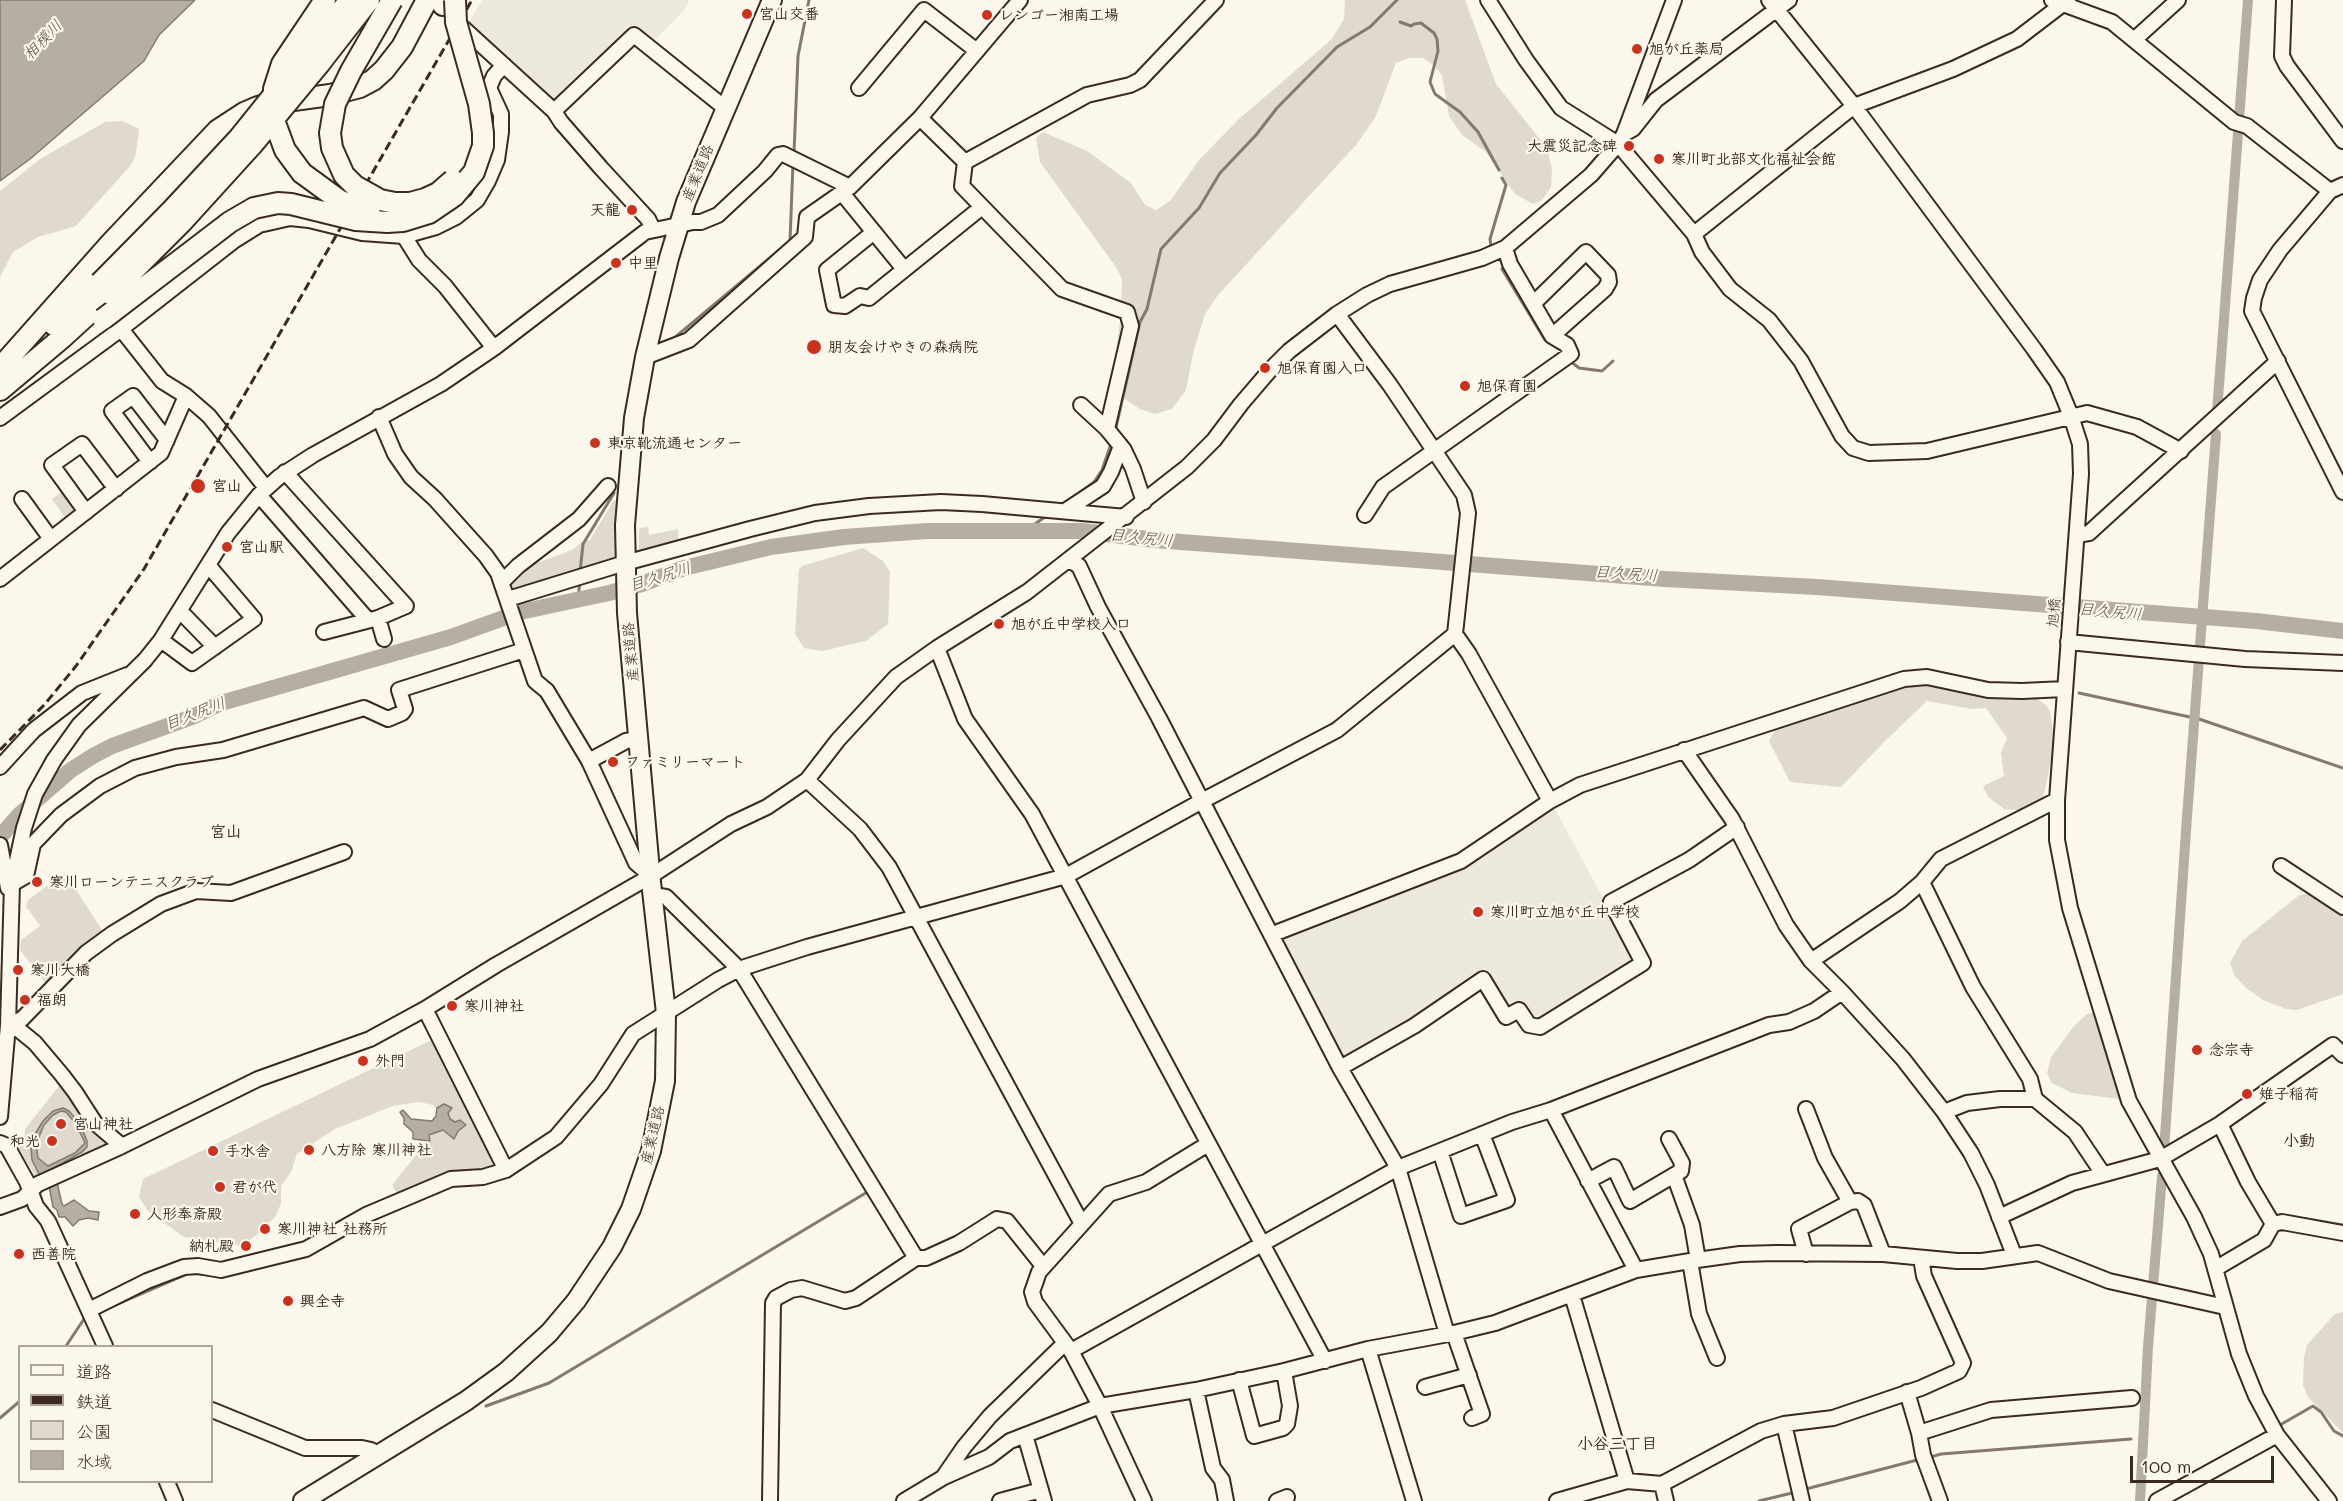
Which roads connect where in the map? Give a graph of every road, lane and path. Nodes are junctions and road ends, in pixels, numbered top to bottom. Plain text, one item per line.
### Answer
1 (325, 0) edge
2 (350, 0) edge
3 (369, 0) edge
4 (392, 0) edge
5 (427, 0) edge
6 (444, 0) edge
7 (454, 0) edge
8 (772, 0) edge
9 (1020, 0) edge
10 (1216, 0) edge
11 (1488, 0) edge
12 (1674, 0) edge
13 (1789, 0) edge
14 (2178, 0) edge
15 (2284, 0) edge
16 (2061, 1) edge
17 (1773, 4) edge
18 (463, 28) dead end
19 (2135, 39) junction
20 (977, 51) junction
21 (504, 66) junction
22 (859, 88) dead end
23 (1854, 106) junction
24 (725, 108) junction
25 (554, 111) junction
26 (920, 118) junction
27 (1621, 139) junction
28 (2343, 141) edge
29 (965, 162) junction
30 (2337, 188) edge
31 (846, 190) junction
32 (982, 207) junction
33 (429, 213) junction
34 (679, 224) junction
35 (653, 229) junction
36 (874, 232) junction
37 (1694, 234) junction
38 (404, 236) junction
39 (1505, 248) junction
40 (904, 269) junction
41 (1534, 303) junction
42 (1337, 314) junction
43 (121, 329) junction
44 (1552, 336) junction
45 (494, 348) junction
46 (645, 357) junction
47 (2278, 361) junction
48 (0, 370) edge
49 (0, 390) edge
50 (186, 396) junction
51 (0, 397) edge
52 (1081, 405) dead end
53 (2071, 416) junction
54 (379, 417) junction
55 (0, 418) edge
56 (1107, 429) junction
57 (167, 440) junction
58 (1121, 446) junction
59 (1435, 449) junction
60 (2181, 451) junction
61 (150, 462) junction
62 (285, 472) junction
63 (608, 486) dead end
64 (116, 489) junction
65 (262, 492) junction
66 (2343, 492) edge
67 (21, 499) dead end
68 (1144, 502) junction
69 (1065, 511) junction
70 (86, 512) junction
71 (1365, 515) dead end
72 (1124, 518) junction
73 (2076, 535) junction
74 (51, 539) junction
75 (1075, 557) junction
76 (208, 565) junction
77 (625, 566) junction
78 (0, 579) edge
79 (502, 582) junction
80 (508, 602) junction
81 (180, 611) junction
82 (373, 619) junction
83 (324, 632) dead end
84 (1455, 634) junction
85 (384, 639) dead end
86 (161, 640) junction
87 (2068, 640) junction
88 (215, 647) junction
89 (937, 648) junction
90 (524, 649) junction
91 (2343, 663) edge
92 (129, 675) junction
93 (2065, 688) junction
94 (639, 739) junction
95 (1684, 750) junction
96 (590, 761) junction
97 (0, 766) edge
98 (807, 780) junction
99 (2057, 800) junction
100 (1202, 801) junction
101 (1550, 801) junction
102 (1737, 827) junction
103 (0, 845) edge
104 (344, 852) dead end
105 (2282, 866) dead end
106 (651, 876) junction
107 (1066, 876) junction
108 (1922, 882) junction
109 (12, 884) junction
110 (653, 895) junction
111 (11, 904) junction
112 (2343, 907) edge
113 (915, 919) junction
114 (1273, 934) junction
115 (1811, 962) junction
116 (739, 969) junction
117 (1842, 992) junction
118 (425, 1010) junction
119 (666, 1013) junction
120 (11, 1025) junction
121 (2343, 1054) edge
122 (1340, 1068) junction
123 (2035, 1099) junction
124 (1806, 1109) dead end
125 (1551, 1110) junction
126 (1944, 1112) junction
127 (0, 1117) edge
128 (2220, 1124) junction
129 (1482, 1134) junction
130 (1669, 1139) dead end
131 (0, 1143) edge
132 (1208, 1144) junction
133 (122, 1146) junction
134 (1440, 1151) junction
135 (2160, 1159) junction
136 (1398, 1168) junction
137 (506, 1170) junction
138 (2103, 1174) junction
139 (1674, 1175) junction
140 (1588, 1181) junction
141 (30, 1192) junction
142 (1850, 1202) junction
143 (0, 1207) edge
144 (2000, 1217) junction
145 (1082, 1224) junction
146 (2273, 1224) junction
147 (2343, 1233) edge
148 (1263, 1245) junction
149 (1806, 1254) junction
150 (1883, 1254) junction
151 (2014, 1255) junction
152 (916, 1258) junction
153 (1921, 1258) junction
154 (1694, 1260) junction
155 (1043, 1266) junction
156 (2215, 1269) junction
157 (1636, 1270) junction
158 (1572, 1295) junction
159 (2225, 1307) junction
160 (89, 1310) junction
161 (1450, 1333) junction
162 (104, 1345) edge
163 (1068, 1347) junction
164 (1368, 1349) junction
165 (1717, 1358) dead end
166 (1325, 1361) junction
167 (1284, 1371) junction
168 (1469, 1375) junction
169 (1239, 1380) junction
170 (1425, 1387) dead end
171 (1196, 1390) junction
172 (1907, 1392) junction
173 (2132, 1398) dead end
174 (1100, 1406) junction
175 (213, 1410) edge
176 (1472, 1418) dead end
177 (1784, 1424) junction
178 (1920, 1433) junction
179 (1025, 1435) junction
180 (2277, 1435) junction
181 (377, 1455) junction
182 (944, 1477) junction
183 (1627, 1481) junction
184 (167, 1483) edge
185 (1662, 1484) junction
186 (1800, 1494) edge
187 (1042, 1495) edge
188 (175, 1501) edge
189 (303, 1501) edge
190 (770, 1501) edge
191 (904, 1501) edge
192 (1000, 1501) edge
193 (1144, 1501) edge
194 (1227, 1501) edge
195 (1414, 1501) edge
196 (1557, 1501) edge
197 (1666, 1501) edge
198 (1940, 1501) edge
199 (2157, 1501) edge
200 (2330, 1501) edge

1 - 33 highway, bridge
2 - 48 highway, bridge
3 - 49 highway, bridge
4 - 6 highway, bridge
5 - 48 highway, bridge
7 - 33 highway, bridge
8 - 24 main road, 産業道路
9 - 20 street
10 - 29 street
11 - 27 street
12 - 27 street
13 - 17 street
14 - 19 street
15 - 28 street
16 - 19 street
16 - 23 street
17 - 23 street, 旭橋
17 - 27 street
18 - 21 street
19 - 30 street
20 - 22 street
20 - 26 street
21 - 25 street
21 - 38 street
23 - 37 street
23 - 53 street, 旭橋
24 - 25 street
24 - 34 main road, 産業道路
25 - 35 street
26 - 29 street
26 - 31 street
27 - 37 street
27 - 39 street
29 - 32 street
30 - 47 street
31 - 34 street
31 - 36 street
31 - 46 street
32 - 40 street
32 - 56 street
33 - 51 highway, bridge
34 - 35 street
34 - 46 main road, 産業道路
35 - 45 street
36 - 40 street
36 - 40 street
37 - 53 street
38 - 43 street
38 - 45 street
39 - 41 street
39 - 42 street
41 - 44 street
41 - 44 street
42 - 59 street
42 - 68 street
43 - 50 street
43 - 55 street
44 - 59 street
45 - 54 street
46 - 77 main road, 産業道路
47 - 60 street
47 - 66 street
50 - 57 street
50 - 65 street
52 - 56 street
53 - 60 street
53 - 73 street, 旭橋
54 - 62 street
54 - 79 street
56 - 58 street
57 - 61 street
57 - 61 street
58 - 68 street
58 - 69 street
59 - 71 street
59 - 84 street
60 - 73 street
61 - 64 street
62 - 65 street
62 - 82 street
63 - 79 street
64 - 70 street
64 - 70 street
65 - 76 street
65 - 82 street
67 - 74 street
68 - 72 street
69 - 72 street
69 - 77 street
70 - 74 street
72 - 75 street
73 - 87 street, 旭橋
74 - 78 street
75 - 89 street
75 - 100 street
76 - 81 street
76 - 88 street
77 - 80 street
77 - 94 main road, 産業道路
79 - 80 street
80 - 90 street
81 - 86 street
81 - 88 street
82 - 83 street
82 - 85 street
84 - 100 street
84 - 101 street
86 - 88 street
86 - 92 street
87 - 91 street
87 - 93 street, 旭橋
89 - 98 street
89 - 107 street
90 - 96 street
90 - 109 street
92 - 97 street
92 - 109 street
93 - 95 street
93 - 99 street, 旭橋
94 - 96 street
94 - 106 main road, 産業道路
95 - 101 street
95 - 102 street
96 - 106 street
98 - 106 street
98 - 113 street
99 - 108 street
99 - 135 street, 旭橋
100 - 107 street
100 - 114 street
101 - 114 street
102 - 115 street
102 - 122 street
103 - 111 street
104 - 120 street
105 - 112 street
106 - 110 main road, 産業道路
106 - 118 street
107 - 113 street
107 - 132 street
108 - 115 street
108 - 123 street
109 - 111 street
110 - 116 street
110 - 119 main road, 産業道路
111 - 120 street
113 - 116 street
113 - 145 street
114 - 122 street
115 - 117 street
116 - 119 street
116 - 152 street
117 - 125 street
117 - 126 street
118 - 133 street
118 - 137 street
119 - 137 street
119 - 181 main road, 産業道路
120 - 127 street
120 - 133 street
121 - 128 street
122 - 136 street
123 - 126 street
123 - 138 street
124 - 142 street
125 - 129 street
125 - 140 street
126 - 144 street
128 - 135 street
128 - 146 street
129 - 134 street
129 - 134 street
130 - 139 street
131 - 141 street
132 - 145 street
132 - 148 street
133 - 141 street
134 - 136 street
135 - 138 street
135 - 156 street, 旭橋
136 - 148 street
136 - 161 street
137 - 160 street
138 - 144 street
139 - 140 street
139 - 154 street
140 - 157 street
141 - 143 street
141 - 160 street
142 - 149 street
142 - 150 street
144 - 151 street
145 - 155 street
146 - 147 street
146 - 156 street
148 - 163 street
148 - 166 street
149 - 150 street
149 - 154 street
150 - 153 street
151 - 153 street
151 - 159 street
152 - 155 street
152 - 190 street
153 - 172 street
154 - 157 street
154 - 165 street
155 - 163 street
156 - 159 street, 旭橋
157 - 158 street
158 - 161 street
158 - 183 street
159 - 180 street, 旭橋
160 - 162 street
161 - 164 street
161 - 168 street
163 - 174 street
163 - 182 street
164 - 166 street
164 - 195 street
166 - 167 street
167 - 169 street
167 - 169 street
168 - 170 street
168 - 176 street
169 - 171 street
171 - 174 street
171 - 194 street
172 - 177 street
172 - 178 street
173 - 178 street
174 - 179 street
174 - 193 street
175 - 181 street
177 - 185 street
177 - 186 street
178 - 198 street
179 - 182 street
179 - 187 street
180 - 199 street
180 - 200 street, 旭橋
181 - 189 main road, 産業道路
182 - 191 street
183 - 185 street
183 - 196 street
184 - 188 street
185 - 197 street
187 - 192 street

